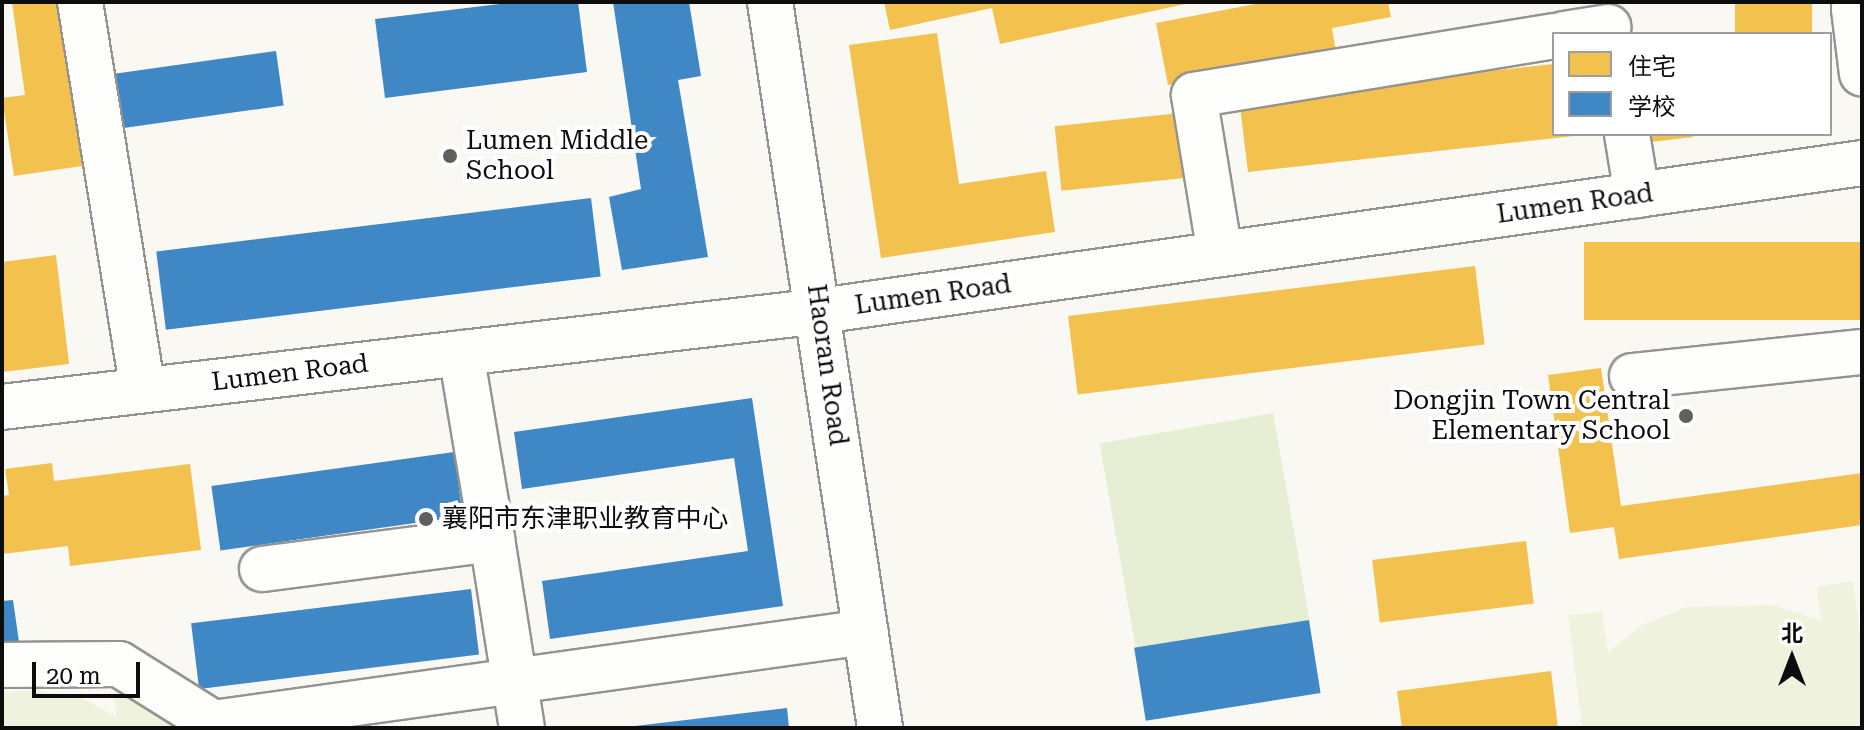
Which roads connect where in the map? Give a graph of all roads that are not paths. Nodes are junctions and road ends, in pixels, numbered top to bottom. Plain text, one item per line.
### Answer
1 (80, 2) edge
2 (770, 2) edge
3 (1862, 8) edge
4 (1607, 21) edge
5 (1571, 32) edge
6 (1552, 36) edge
7 (1862, 74) edge
8 (1627, 136) edge
9 (1862, 163) edge
10 (1637, 195) junction
11 (1220, 254) junction
12 (820, 311) junction
13 (1862, 352) edge
14 (461, 353) junction
15 (1632, 376) dead end
16 (143, 390) junction
17 (2, 407) edge
18 (492, 539) junction
19 (262, 569) dead end
20 (866, 632) junction
21 (2, 665) edge
22 (515, 681) junction
23 (214, 726) edge
24 (522, 728) edge
25 (880, 728) edge

1 - 16 street
2 - 12 street, Haoran Road
3 - 7 street
4 - 5 street
6 - 11 street
8 - 10 street
9 - 10 street, Lumen Road
10 - 11 street, Lumen Road
11 - 12 street, Lumen Road
12 - 14 street, Lumen Road
12 - 20 street, Haoran Road
13 - 15 street
14 - 16 street, Lumen Road
14 - 18 street
16 - 17 street, Lumen Road
18 - 19 street
18 - 22 street
20 - 22 street
20 - 25 street, Haoran Road
21 - 23 street
22 - 23 street
22 - 24 street

